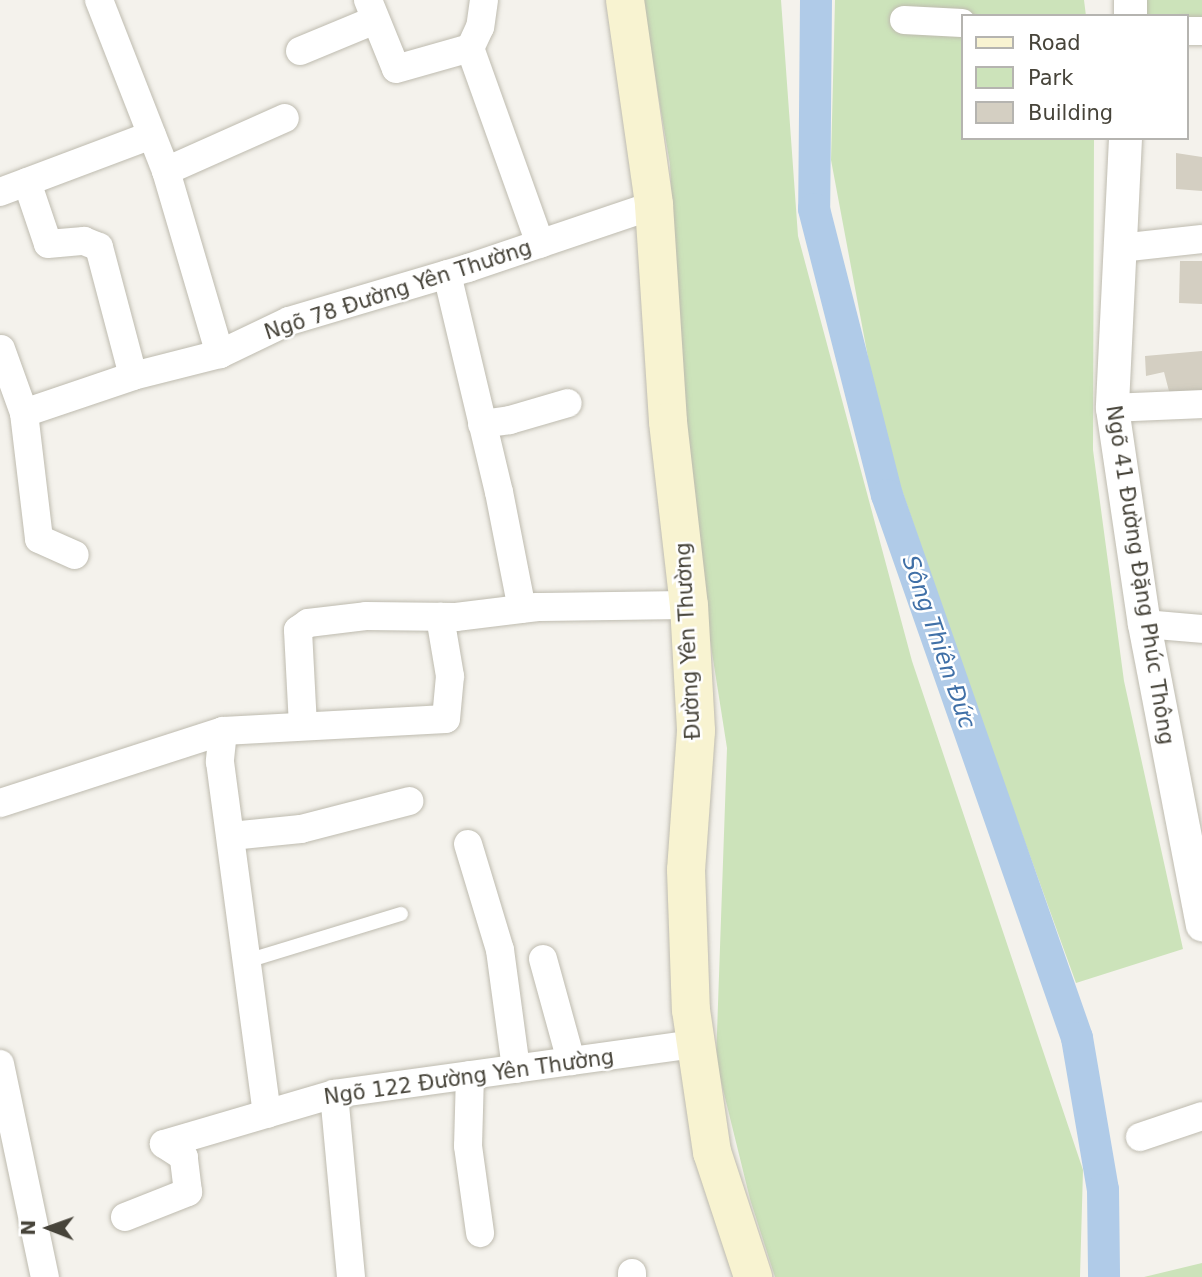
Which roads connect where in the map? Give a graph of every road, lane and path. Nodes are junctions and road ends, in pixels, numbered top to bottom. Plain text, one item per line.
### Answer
1 (99, 0) edge
2 (484, 0) edge
3 (625, 0) edge
4 (371, 10) edge
5 (904, 20) dead end
6 (960, 23) edge
7 (470, 48) junction
8 (300, 51) dead end
9 (285, 118) dead end
10 (152, 135) junction
11 (1125, 140) edge
12 (166, 172) junction
13 (27, 182) junction
14 (0, 192) edge
15 (654, 205) junction
16 (1202, 239) edge
17 (540, 244) junction
18 (1120, 248) junction
19 (447, 274) junction
20 (1, 349) edge
21 (220, 354) junction
22 (133, 376) junction
23 (568, 403) dead end
24 (1202, 404) edge
25 (1112, 408) junction
26 (24, 413) junction
27 (482, 424) junction
28 (75, 555) dead end
29 (690, 605) junction
30 (522, 609) junction
31 (440, 617) junction
32 (1144, 624) junction
33 (1202, 629) edge
34 (303, 726) junction
35 (223, 731) junction
36 (409, 801) dead end
37 (0, 803) edge
38 (231, 836) junction
39 (468, 844) dead end
40 (401, 914) dead end
41 (1202, 924) edge
42 (543, 959) dead end
43 (247, 961) junction
44 (696, 1044) junction
45 (571, 1061) junction
46 (0, 1064) edge
47 (516, 1069) junction
48 (470, 1075) junction
49 (334, 1094) junction
50 (267, 1114) junction
51 (1202, 1116) edge
52 (1140, 1137) dead end
53 (125, 1217) dead end
54 (480, 1233) dead end
55 (45, 1277) edge
56 (351, 1277) edge
57 (754, 1277) edge

1 - 10 street
2 - 7 street
3 - 15 main road, Đường Yên Thường
4 - 7 street
4 - 8 street
5 - 6 street
7 - 17 street
9 - 12 street
10 - 12 street
10 - 13 street
11 - 18 street, Ngõ 41 Đường Đặng Phúc Thông
12 - 21 street
13 - 14 street
13 - 22 street
15 - 17 street, Ngõ 78 Đường Yên Thường
15 - 29 main road, Đường Yên Thường
16 - 18 street
17 - 19 street, Ngõ 78 Đường Yên Thường
18 - 25 street, Ngõ 41 Đường Đặng Phúc Thông
19 - 21 street, Ngõ 78 Đường Yên Thường
19 - 27 street
20 - 26 street
21 - 22 street, Ngõ 78 Đường Yên Thường
22 - 26 street, Ngõ 78 Đường Yên Thường
23 - 27 street
24 - 25 street
25 - 32 street, Ngõ 41 Đường Đặng Phúc Thông
26 - 28 street
27 - 30 street
29 - 30 street
29 - 44 main road, Đường Yên Thường
30 - 31 street
31 - 34 street
31 - 34 street
32 - 33 street
32 - 41 street, Ngõ 41 Đường Đặng Phúc Thông
34 - 35 street
35 - 37 street
35 - 38 street
36 - 38 street
38 - 43 street
39 - 47 street
40 - 43 lane
42 - 45 street
43 - 50 street
44 - 45 street, Ngõ 122 Đường Yên Thường
44 - 57 main road, Đường Yên Thường
45 - 47 street, Ngõ 122 Đường Yên Thường
46 - 55 street
47 - 48 street, Ngõ 122 Đường Yên Thường
48 - 49 street, Ngõ 122 Đường Yên Thường
48 - 54 street
49 - 50 street, Ngõ 122 Đường Yên Thường
49 - 56 street
50 - 53 street, Ngõ 122 Đường Yên Thường
51 - 52 street

